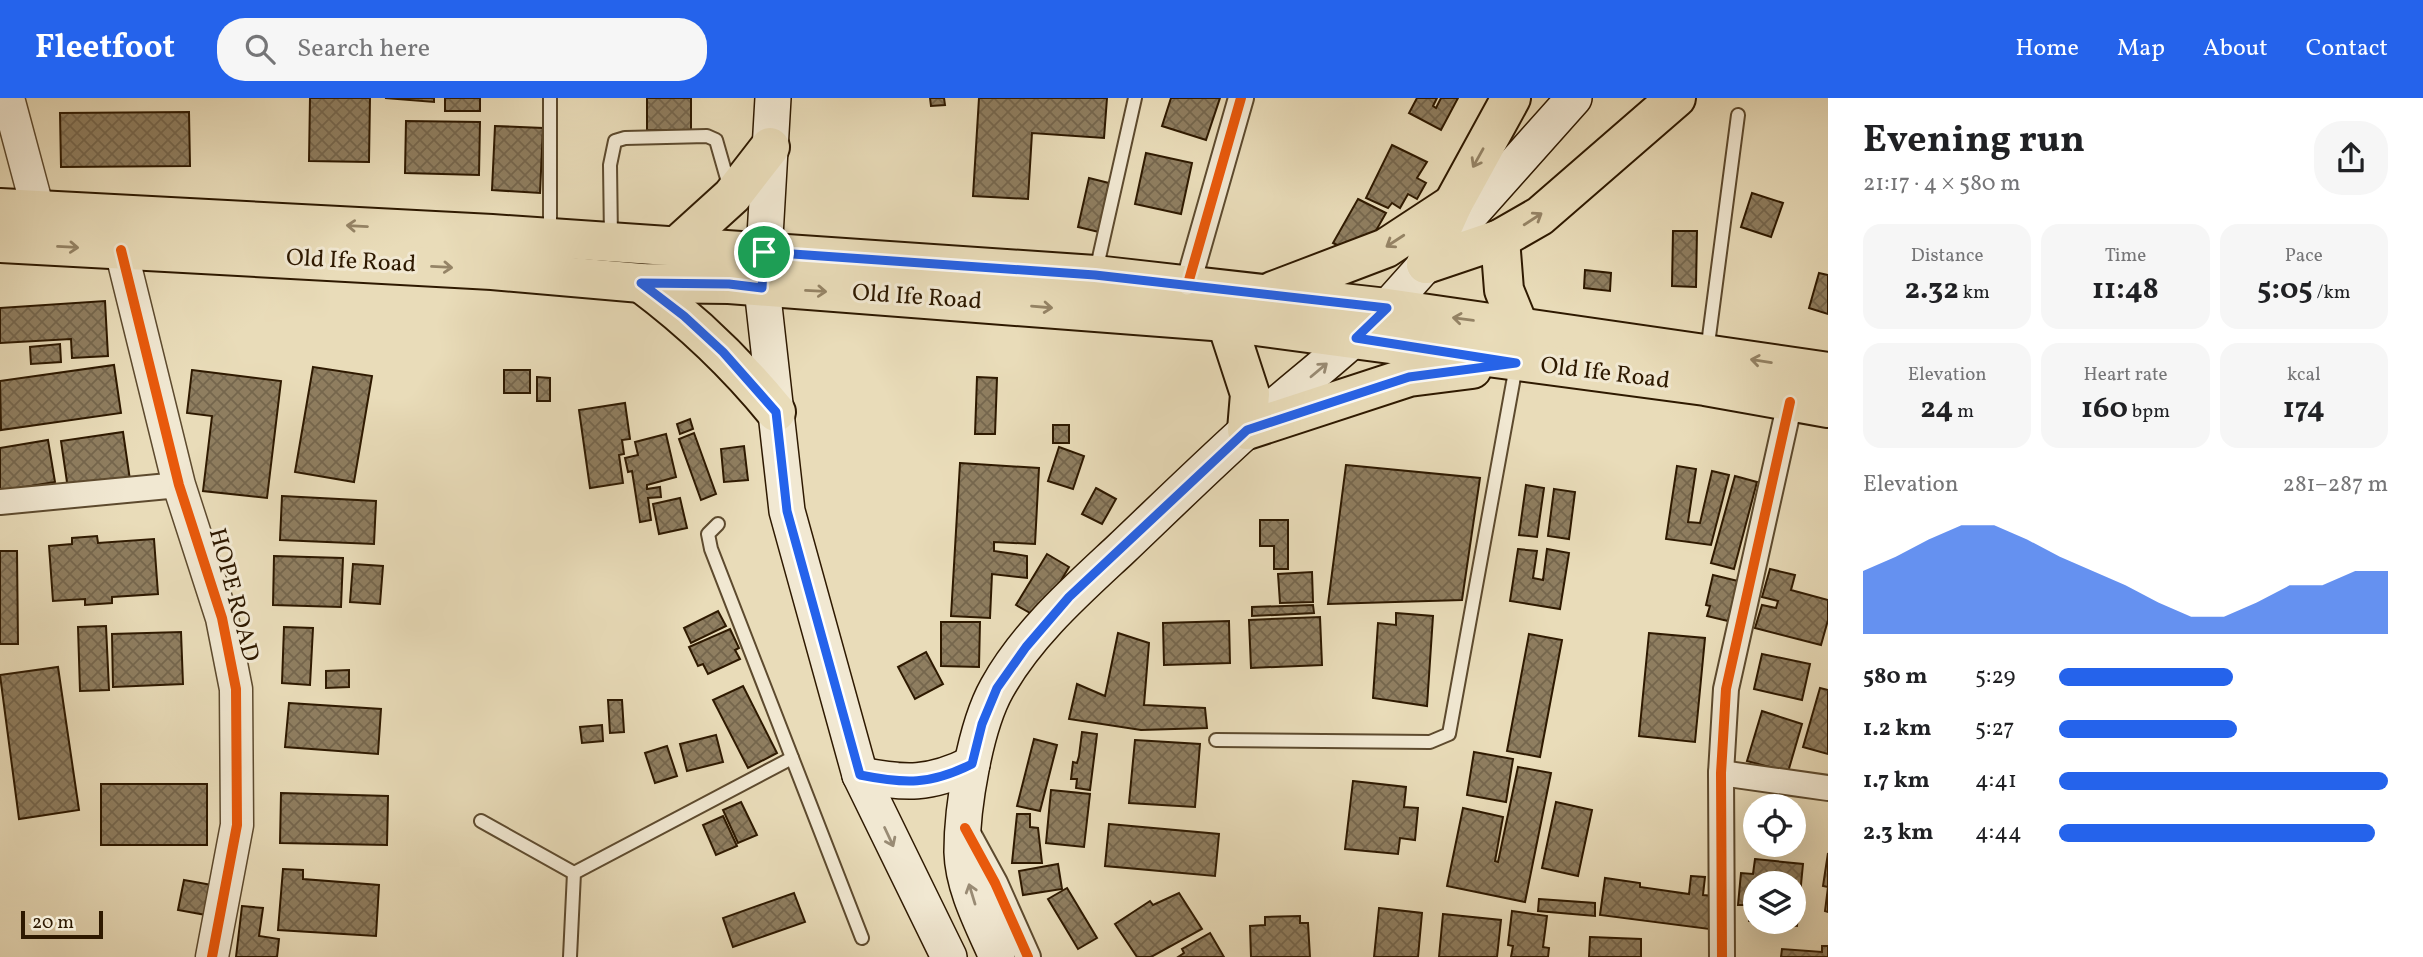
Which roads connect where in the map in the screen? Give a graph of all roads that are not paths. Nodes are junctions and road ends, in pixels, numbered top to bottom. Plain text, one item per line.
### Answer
1 (8, 98) edge
2 (550, 98) edge
3 (773, 98) edge
4 (1135, 98) edge
5 (1241, 98) edge
6 (1511, 98) edge
7 (1574, 98) edge
8 (1676, 98) edge
9 (1738, 116) dead end
10 (770, 147) junction
11 (732, 196) junction
12 (1452, 204) junction
13 (0, 208) edge
14 (38, 210) junction
15 (550, 238) junction
16 (1500, 239) junction
17 (611, 241) junction
18 (0, 243) edge
19 (678, 245) junction
20 (121, 250) junction
21 (1426, 264) junction
22 (763, 270) junction
23 (1095, 275) junction
24 (641, 283) junction
25 (1261, 295) junction
26 (1210, 300) junction
27 (1387, 308) junction
28 (1356, 338) junction
29 (1518, 345) junction
30 (1706, 352) junction
31 (1828, 372) edge
32 (1790, 402) junction
33 (1828, 408) edge
34 (776, 412) junction
35 (1247, 430) junction
36 (179, 485) junction
37 (0, 502) edge
38 (718, 524) dead end
39 (1216, 740) dead end
40 (792, 758) junction
41 (972, 764) junction
42 (1721, 773) junction
43 (860, 775) junction
44 (1828, 788) edge
45 (481, 821) dead end
46 (965, 828) junction
47 (574, 873) junction
48 (862, 938) dead end
49 (212, 957) edge
50 (570, 957) edge
51 (949, 957) edge
52 (997, 957) edge
53 (1028, 957) edge
54 (1722, 957) edge

1 - 14 street
2 - 15 lane
3 - 10 main road
4 - 23 lane
5 - 26 street
6 -> 12 main road
7 - 21 main road
16 -> 8 main road
9 - 30 lane
10 - 11 main road
10 - 22 main road
11 - 17 lane
11 - 19 main road
12 - 21 main road
12 -> 25 main road
13 - 14 main road, Old Ife Road
15 -> 14 main road, Old Ife Road
15 - 17 main road, Old Ife Road
16 - 21 main road
16 - 29 main road
17 - 19 main road, Old Ife Road
18 -> 20 main road, Old Ife Road
19 - 22 main road, Old Ife Road
20 -> 24 main road, Old Ife Road
20 - 36 street, HOPE ROAD
21 - 27 main road
22 - 23 main road, Old Ife Road
22 - 24 main road, Old Ife Road
22 -> 26 main road, Old Ife Road
22 - 34 main road
23 - 26 main road, Old Ife Road
24 - 34 main road
25 - 26 main road, Old Ife Road
25 - 27 main road, Old Ife Road
26 - 28 main road, Old Ife Road
26 - 35 main road
27 - 28 main road
29 -> 27 main road, Old Ife Road
28 - 29 main road, Old Ife Road
35 -> 28 main road
29 - 30 main road, Old Ife Road
29 - 32 main road, Old Ife Road
29 - 35 main road
29 - 39 lane
31 -> 30 main road, Old Ife Road
32 - 33 main road, Old Ife Road
32 - 42 street
34 - 43 main road
35 - 41 main road
36 - 37 street
36 - 49 street, HOPE ROAD
38 - 40 lane
40 - 47 lane
40 - 48 lane
41 - 43 main road
41 - 46 main road
42 - 44 street
42 - 54 street
43 -> 51 main road
45 - 47 lane
52 -> 46 main road
46 - 53 street
47 - 50 lane

